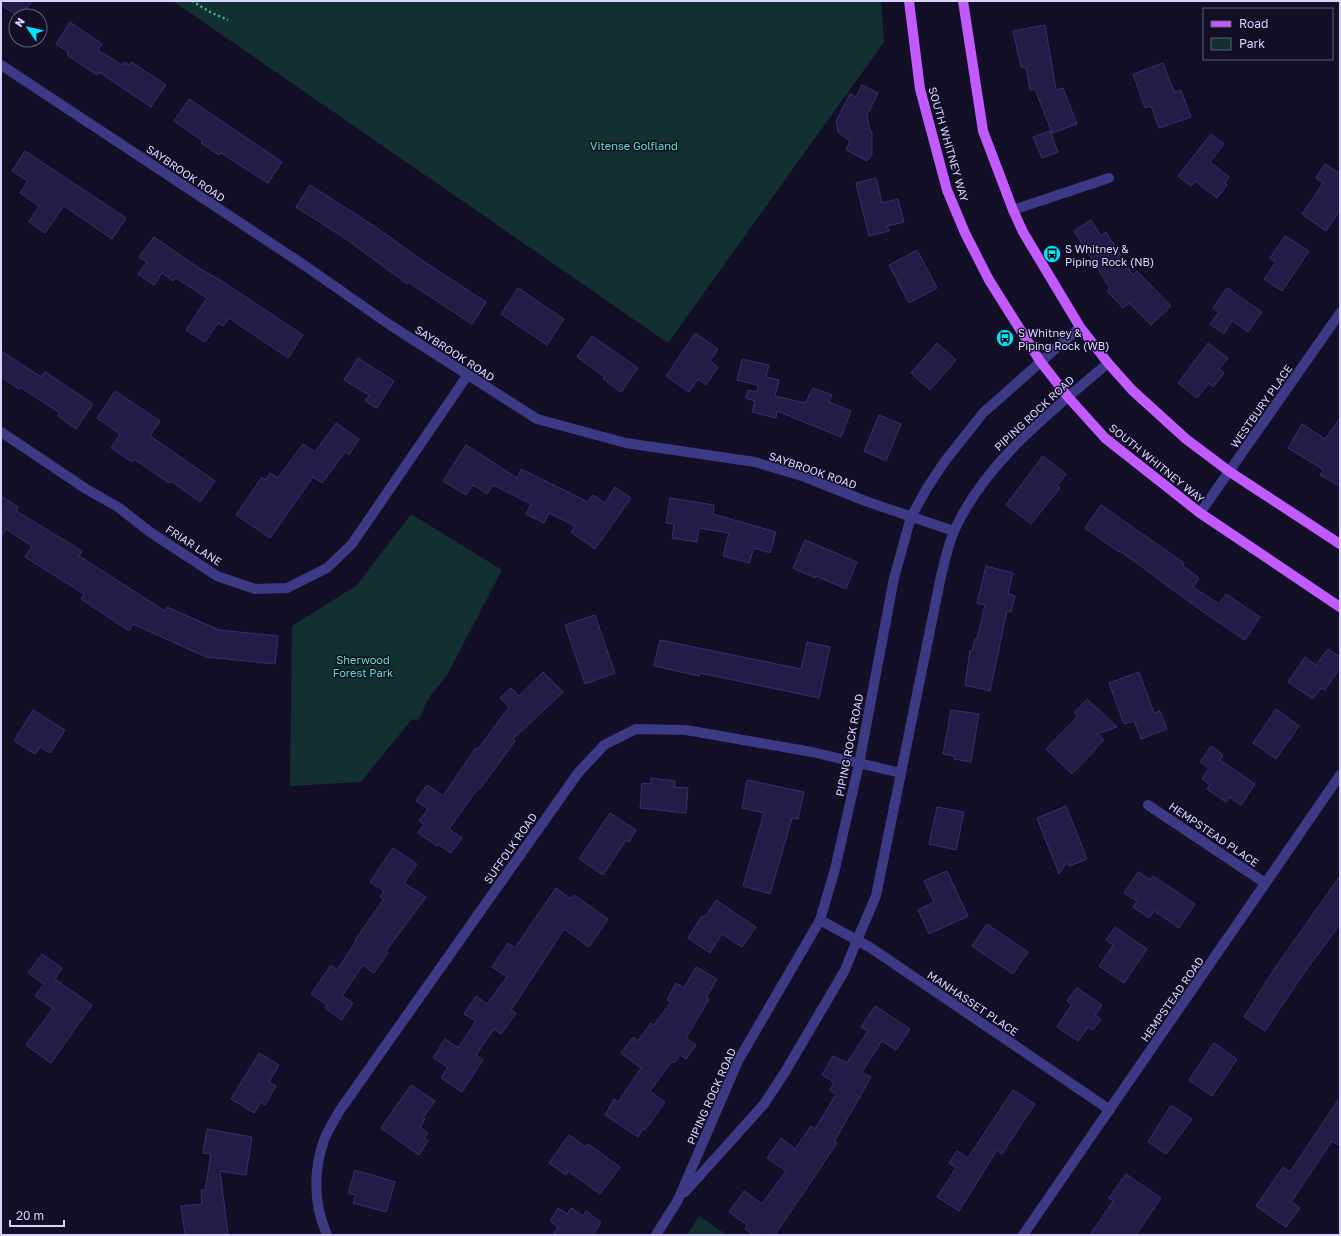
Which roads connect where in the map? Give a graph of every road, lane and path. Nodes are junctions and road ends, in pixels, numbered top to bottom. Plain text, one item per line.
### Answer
1 (192, 1) edge
2 (909, 1) edge
3 (963, 1) edge
4 (228, 20) dead end
5 (1, 65) edge
6 (1110, 178) dead end
7 (1012, 210) junction
8 (1340, 312) edge
9 (1080, 327) junction
10 (1040, 361) junction
11 (1108, 363) junction
12 (467, 376) junction
13 (1068, 397) junction
14 (1, 432) edge
15 (1230, 472) junction
16 (1200, 513) junction
17 (911, 517) junction
18 (954, 531) junction
19 (1340, 544) edge
20 (1340, 607) edge
21 (859, 764) junction
22 (901, 773) junction
23 (1340, 775) edge
24 (1148, 805) dead end
25 (1266, 883) junction
26 (820, 920) junction
27 (857, 940) junction
28 (1110, 1110) junction
29 (678, 1200) junction
30 (327, 1235) edge
31 (656, 1235) edge
32 (1023, 1235) edge

1 - 4 path
2 - 10 main road, SOUTH WHITNEY WAY
3 - 7 main road
5 - 12 street, SAYBROOK ROAD
6 - 7 street
7 - 9 main road
8 - 15 street, WESTBURY PLACE
9 - 10 street, PIPING ROCK ROAD
9 - 11 main road
10 - 13 main road, SOUTH WHITNEY WAY
10 - 17 street, PIPING ROCK ROAD
11 - 13 street, PIPING ROCK ROAD
11 - 15 main road
12 - 14 street, FRIAR LANE
12 - 17 street, SAYBROOK ROAD
13 - 16 main road, SOUTH WHITNEY WAY
13 - 18 street, PIPING ROCK ROAD
15 - 16 street, WESTBURY PLACE
15 - 19 main road
16 - 20 main road, SOUTH WHITNEY WAY
17 - 18 street, SAYBROOK ROAD
17 - 21 street, PIPING ROCK ROAD
18 - 22 street, PIPING ROCK ROAD
21 - 22 street, SUFFOLK ROAD
21 - 26 street, PIPING ROCK ROAD
21 - 30 street, SUFFOLK ROAD
22 - 27 street, PIPING ROCK ROAD
23 - 25 street, HEMPSTEAD ROAD
24 - 25 street, HEMPSTEAD PLACE
25 - 28 street, HEMPSTEAD ROAD
26 - 27 street, MANHASSET PLACE
26 - 29 street, PIPING ROCK ROAD
27 - 28 street, MANHASSET PLACE
27 - 29 street, PIPING ROCK ROAD
28 - 32 street, HEMPSTEAD ROAD
29 - 31 street, PIPING ROCK ROAD

